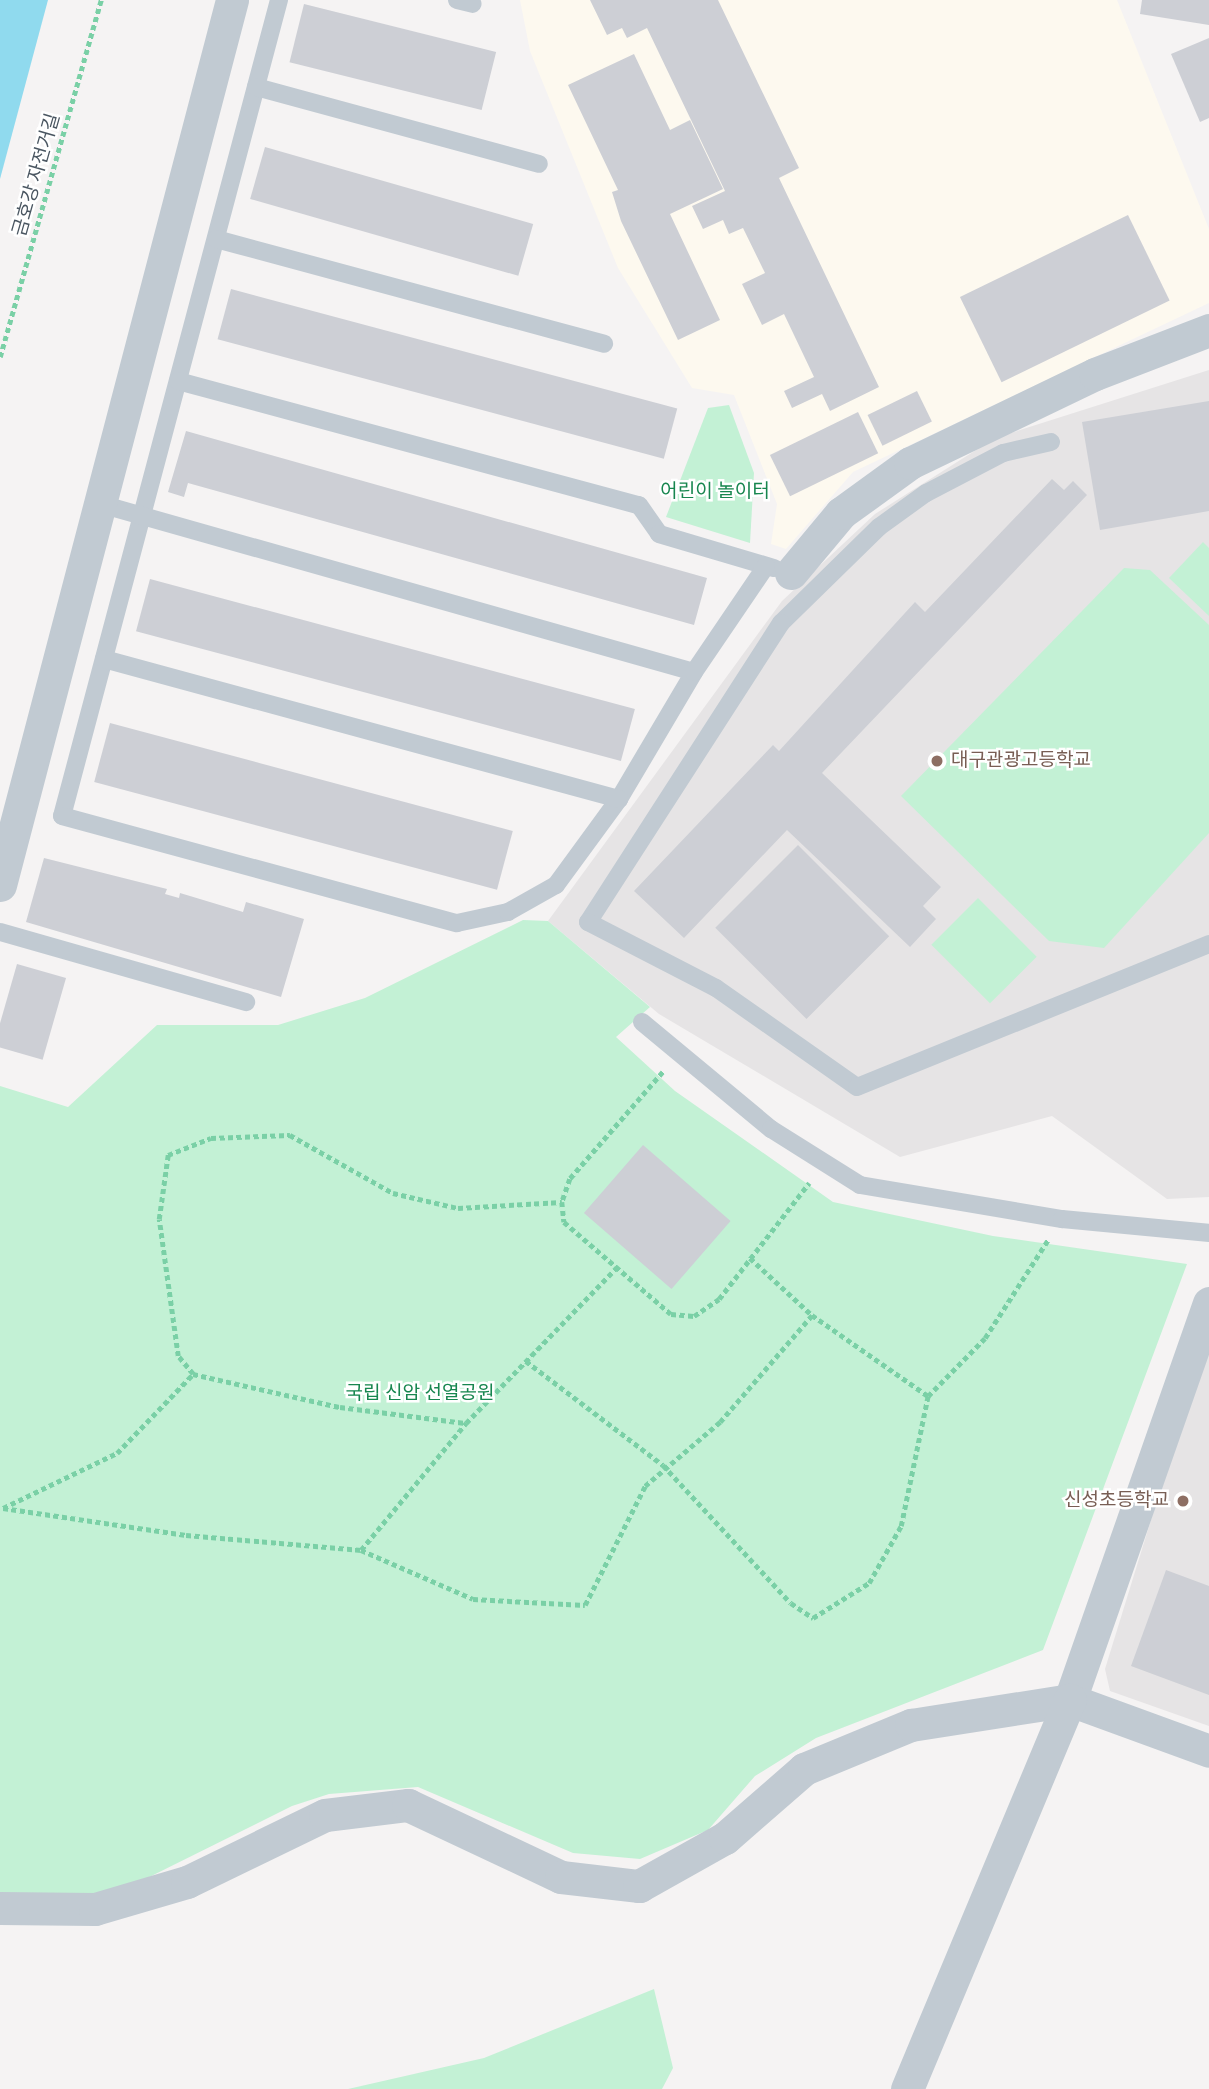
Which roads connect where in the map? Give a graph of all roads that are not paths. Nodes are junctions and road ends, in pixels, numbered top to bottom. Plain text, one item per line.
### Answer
1 (232, 0) edge
2 (279, 0) edge
3 (257, 87) junction
4 (540, 164) dead end
5 (216, 239) junction
6 (1209, 330) edge
7 (604, 344) dead end
8 (178, 381) junction
9 (1051, 442) dead end
10 (97, 503) junction
11 (143, 519) junction
12 (778, 569) junction
13 (104, 659) junction
14 (694, 673) junction
15 (620, 799) junction
16 (0, 885) edge
17 (0, 932) edge
18 (1209, 944) edge
19 (246, 1002) dead end
20 (642, 1022) dead end
21 (1209, 1233) edge
22 (1209, 1303) edge
23 (1070, 1700) junction
24 (1209, 1751) edge
25 (0, 1909) edge
26 (907, 2089) edge

1 - 10 street
2 - 3 lane
3 - 4 lane
3 - 5 lane
5 - 7 lane
5 - 8 lane
6 - 12 street
8 - 11 lane
8 - 12 lane
9 - 18 lane
10 - 11 lane
10 - 16 street
11 - 13 lane
11 - 14 lane
12 - 14 lane
13 - 15 lane
13 - 15 lane
14 - 15 lane
17 - 19 lane
20 - 21 lane
22 - 23 street
23 - 24 street
23 - 25 street
23 - 26 street

